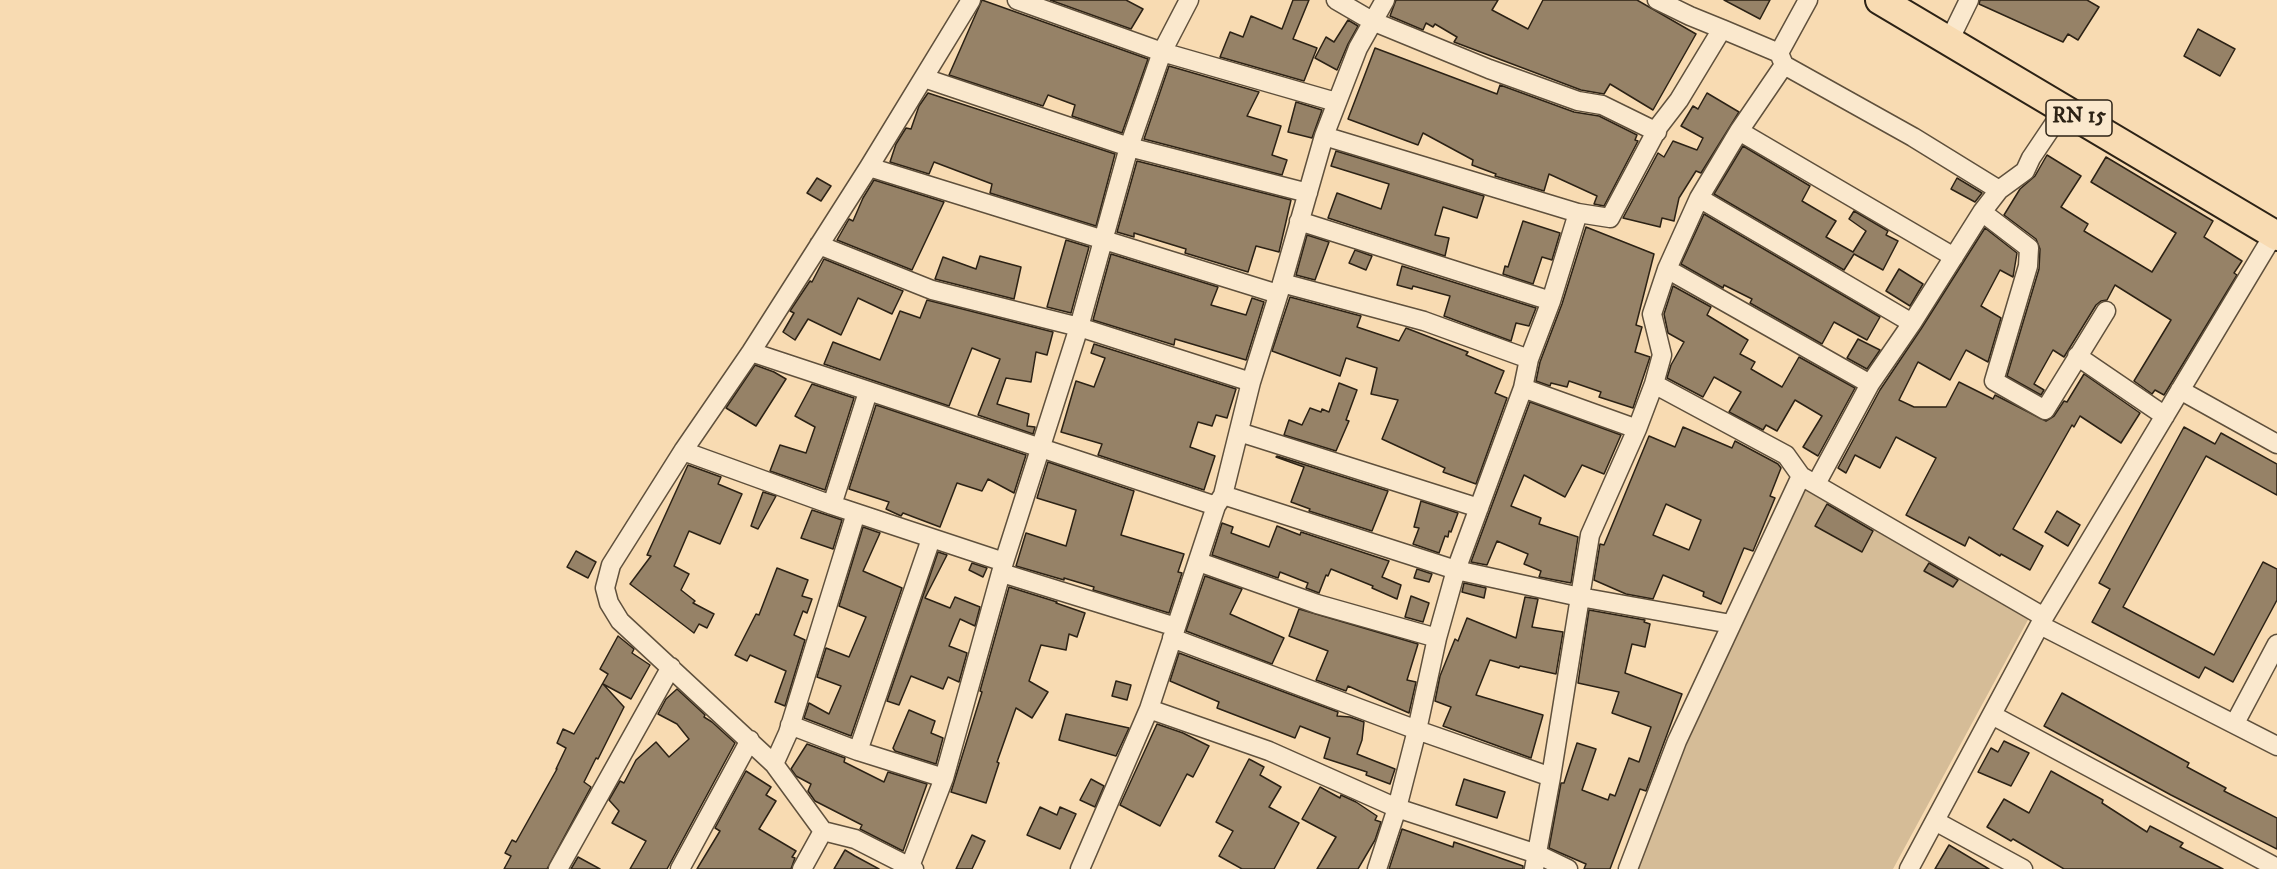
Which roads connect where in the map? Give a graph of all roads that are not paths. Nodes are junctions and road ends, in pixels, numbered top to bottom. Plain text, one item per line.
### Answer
1 (971, 0) edge
2 (1017, 0) edge
3 (1189, 0) edge
4 (1336, 0) edge
5 (1385, 0) edge
6 (1657, 0) edge
7 (1808, 0) edge
8 (1880, 0) edge
9 (1969, 0) edge
10 (1372, 21) junction
11 (1722, 29) junction
12 (1949, 41) junction
13 (1162, 52) junction
14 (1781, 59) junction
15 (924, 78) junction
16 (1336, 102) junction
17 (2064, 109) junction
18 (1739, 131) junction
19 (1657, 132) junction
20 (1324, 136) junction
21 (1129, 147) junction
22 (869, 167) junction
23 (1999, 190) junction
24 (1308, 194) junction
25 (1699, 198) junction
26 (1982, 212) junction
27 (1578, 213) junction
28 (1299, 221) junction
29 (2276, 235) edge
30 (1103, 239) junction
31 (819, 245) junction
32 (1954, 257) junction
33 (1667, 269) junction
34 (1280, 288) junction
35 (1551, 301) junction
36 (2106, 310) dead end
37 (1912, 323) junction
38 (1079, 327) junction
39 (751, 352) junction
40 (2078, 356) junction
41 (1529, 359) junction
42 (1251, 382) junction
43 (1654, 384) junction
44 (1870, 384) junction
45 (1522, 388) junction
46 (2180, 390) junction
47 (868, 392) junction
48 (2165, 416) junction
49 (1637, 429) junction
50 (1239, 432) junction
51 (2277, 444) edge
52 (1041, 449) junction
53 (683, 451) junction
54 (1808, 480) junction
55 (1219, 500) junction
56 (832, 506) junction
57 (1479, 507) junction
58 (856, 513) junction
59 (932, 539) junction
60 (1199, 562) junction
61 (1003, 568) junction
62 (1456, 570) junction
63 (1580, 597) junction
64 (2042, 621) junction
65 (1731, 624) junction
66 (1174, 632) junction
67 (1437, 638) junction
68 (2277, 644) edge
69 (671, 667) junction
70 (1149, 709) junction
71 (1992, 715) junction
72 (2235, 723) junction
73 (790, 725) junction
74 (1417, 730) junction
75 (750, 740) junction
76 (2277, 746) edge
77 (858, 751) junction
78 (774, 764) junction
79 (1551, 777) junction
80 (944, 778) junction
81 (1396, 808) junction
82 (1935, 821) junction
83 (823, 831) junction
84 (1535, 861) edge
85 (912, 868) edge
86 (2277, 868) edge
87 (558, 869) edge
88 (680, 869) edge
89 (802, 869) edge
90 (1080, 869) edge
91 (1377, 869) edge
92 (1568, 869) edge
93 (1628, 869) edge
94 (1910, 869) edge
95 (2023, 869) edge

1 - 15 street
2 - 13 street
3 - 13 street
4 - 10 street
5 - 10 street
6 - 11 street
7 - 14 street
8 - 12 main road, RN 15
9 - 12 street
10 - 16 street
10 - 19 street
11 - 14 street
11 - 19 street
12 - 17 main road, RN 15
13 - 16 street
13 - 21 street
14 - 18 street
14 - 23 street
15 - 21 street
15 - 22 street
16 - 20 street
17 - 23 street
17 - 29 main road, RN 15
18 - 25 street
18 - 32 street
19 - 27 street
20 - 24 street
20 - 27 street
21 - 24 street
21 - 30 street
22 - 30 street
22 - 31 street
23 - 26 street
24 - 28 street
25 - 33 street
25 - 37 street
26 - 32 street
26 - 40 street
27 - 35 street
28 - 34 street
28 - 35 street
29 - 46 street
30 - 34 street
30 - 38 street
31 - 38 street
31 - 39 street
32 - 37 street
33 - 43 street
33 - 44 street
34 - 41 street
34 - 42 street
35 - 41 street
36 - 40 street
37 - 44 street
38 - 42 street
38 - 52 street
39 - 47 street
39 - 53 street
40 - 48 street
41 - 45 street
42 - 50 street
43 - 49 street
43 - 54 street
44 - 54 street
45 - 49 street
45 - 57 street
46 - 48 street
46 - 51 street
47 - 52 street
47 - 56 street
48 - 64 street
49 - 63 street
50 - 55 street
50 - 57 street
52 - 55 street
52 - 61 street
53 - 56 street
53 - 69 street
54 - 64 street
54 - 65 street
55 - 60 street
55 - 62 street
56 - 58 street
57 - 62 street
58 - 59 street
58 - 73 street
59 - 61 street
59 - 77 street
60 - 66 street
60 - 67 street
61 - 66 street
61 - 80 street
62 - 63 street
62 - 67 street
63 - 65 street
63 - 79 street
64 - 71 street
64 - 72 street
65 - 93 street
66 - 70 street
66 - 74 street
67 - 74 street
68 - 72 street
69 - 75 street
69 - 87 street
70 - 81 street
70 - 90 street
71 - 82 street
71 - 86 street
72 - 76 street
73 - 77 street
73 - 78 street
74 - 79 street
74 - 81 street
75 - 78 street
75 - 88 street
77 - 80 street
78 - 83 street
79 - 84 street
80 - 85 street
81 - 84 street
81 - 91 street
82 - 94 street
82 - 95 street
83 - 85 street
83 - 89 street
84 - 92 street

